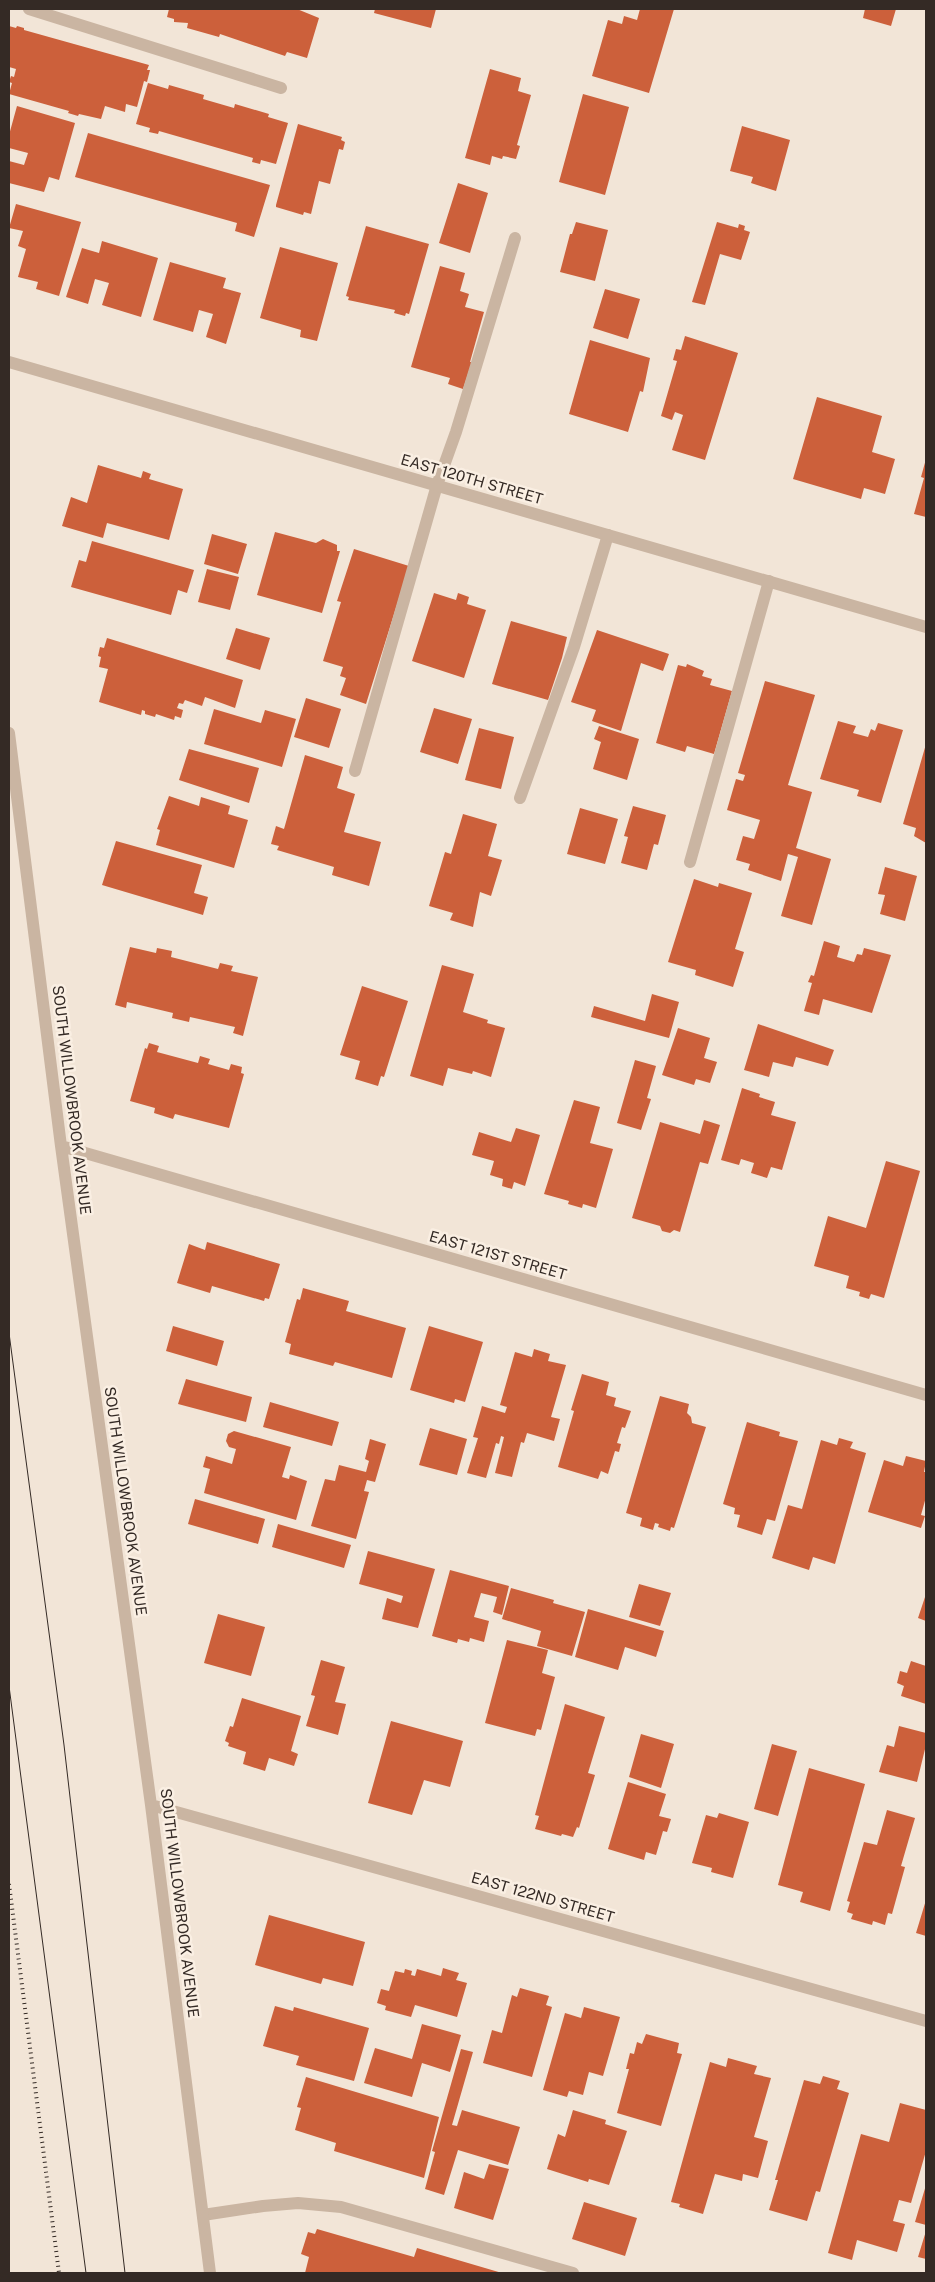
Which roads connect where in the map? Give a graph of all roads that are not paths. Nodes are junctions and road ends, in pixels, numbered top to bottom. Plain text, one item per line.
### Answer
1 (28, 9) edge
2 (281, 88) dead end
3 (515, 238) dead end
4 (9, 362) edge
5 (437, 485) junction
6 (608, 535) junction
7 (769, 581) junction
8 (926, 627) edge
9 (9, 733) edge
10 (355, 771) dead end
11 (520, 798) dead end
12 (690, 862) dead end
13 (61, 1146) junction
14 (926, 1395) edge
15 (151, 1805) junction
16 (926, 2021) edge
17 (203, 2215) junction
18 (210, 2273) edge
19 (573, 2273) edge

1 - 2 street
3 - 5 street
4 - 5 street, EAST 120TH STREET
5 - 6 street, EAST 120TH STREET
5 - 10 street
6 - 7 street, EAST 120TH STREET
6 - 11 street
7 - 8 street, EAST 120TH STREET
7 - 12 street
9 - 13 street, SOUTH WILLOWBROOK AVENUE
13 - 14 street, EAST 121ST STREET
13 - 15 street, SOUTH WILLOWBROOK AVENUE
15 - 16 street, EAST 122ND STREET
15 - 17 street, SOUTH WILLOWBROOK AVENUE
17 - 18 street, SOUTH WILLOWBROOK AVENUE
17 - 19 street

